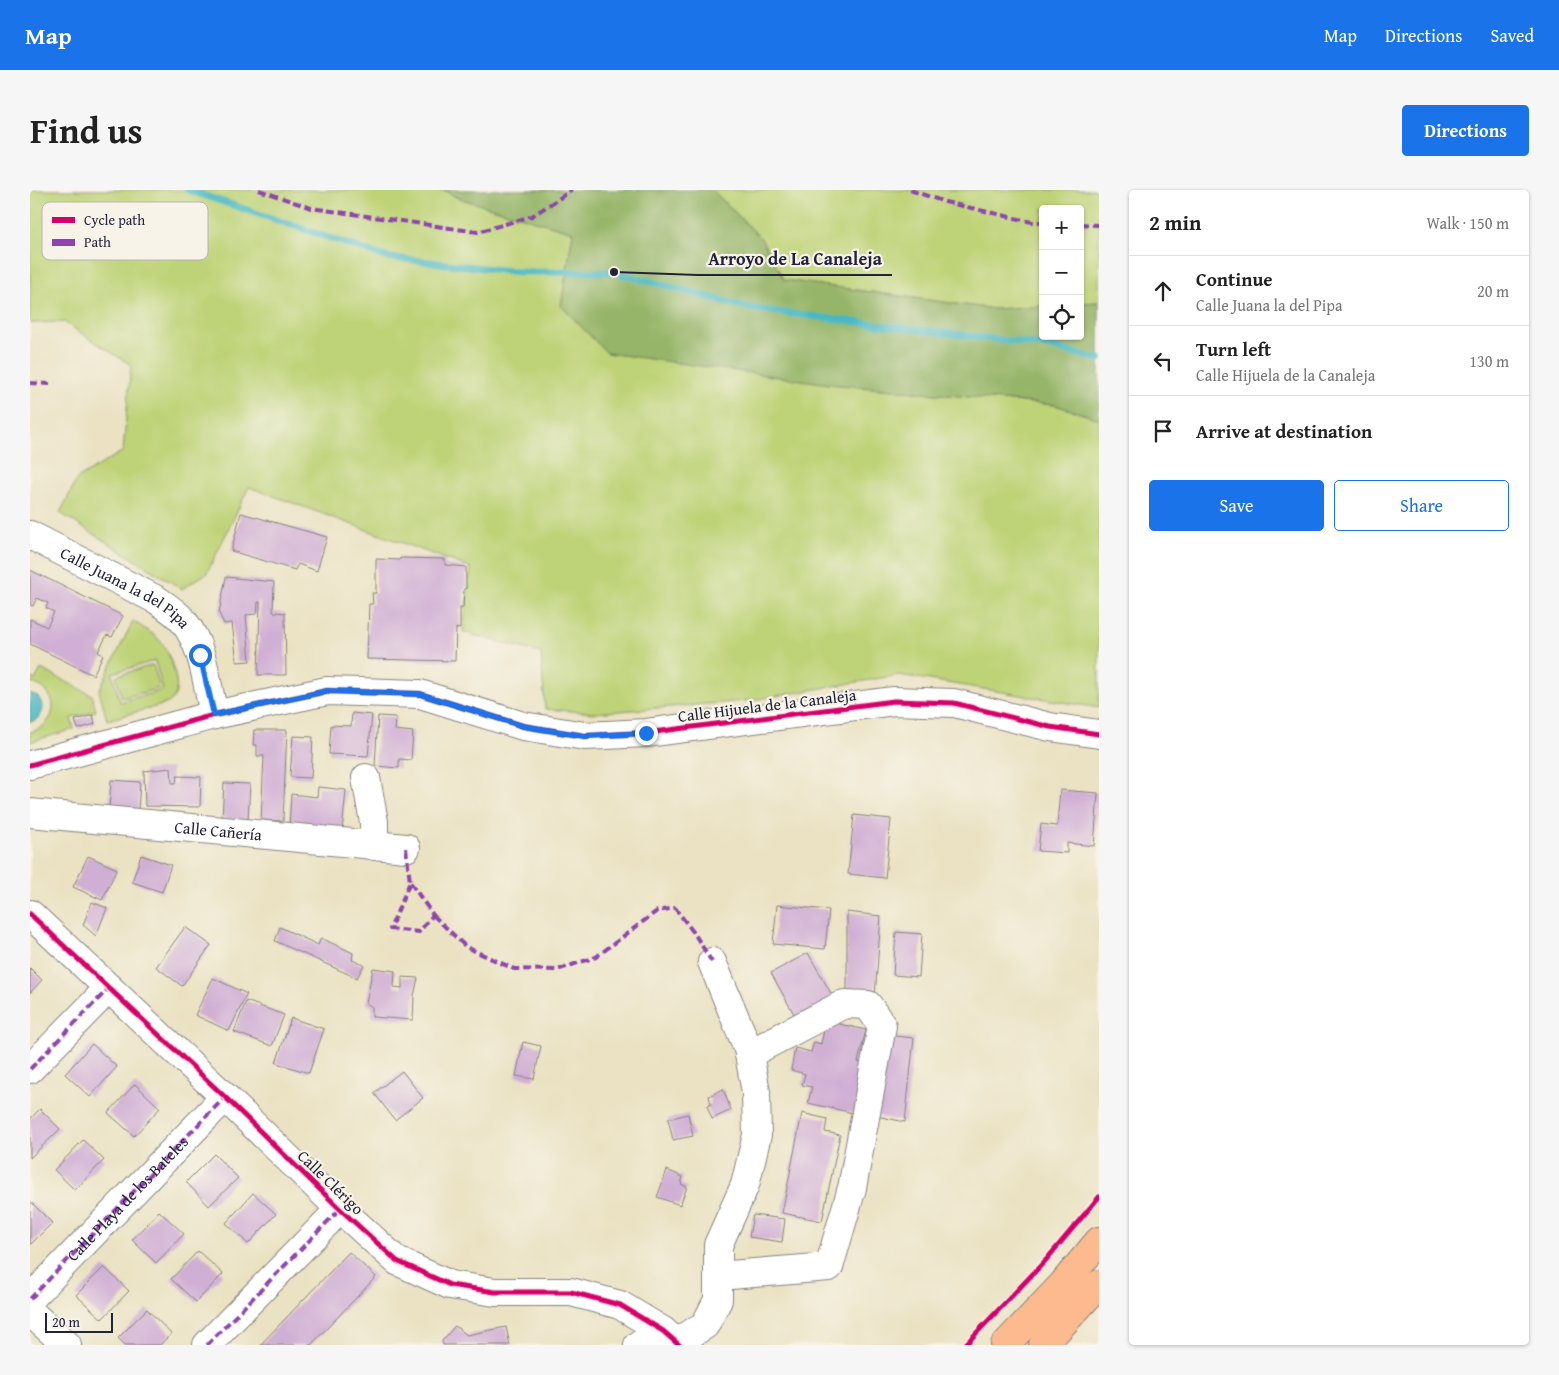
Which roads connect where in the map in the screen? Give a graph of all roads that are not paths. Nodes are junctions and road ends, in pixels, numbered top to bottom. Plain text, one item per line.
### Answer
1 (30, 535) edge
2 (214, 715) junction
3 (1099, 734) edge
4 (30, 765) edge
5 (366, 778) dead end
6 (30, 813) edge
7 (374, 846) junction
8 (406, 848) dead end
9 (30, 914) edge
10 (712, 962) dead end
11 (109, 988) junction
12 (749, 1054) junction
13 (30, 1069) edge
14 (225, 1097) junction
15 (340, 1209) junction
16 (1099, 1241) edge
17 (718, 1276) junction
18 (1099, 1284) edge
19 (30, 1299) edge
20 (30, 1312) edge
21 (673, 1340) edge
22 (67, 1345) edge
23 (207, 1345) edge
24 (638, 1345) edge
25 (1005, 1345) edge
26 (1043, 1345) edge

1 - 2 street, Calle Juana la del Pipa
2 - 3 street, Calle Hijuela de la Canaleja
2 - 4 street, Calle Hijuela de la Canaleja
5 - 7 street
6 - 7 street, Calle Cañería
7 - 8 street, Calle Cañería
9 - 11 street, Calle Clérigo
10 - 12 street
11 - 13 street
11 - 14 street, Calle Clérigo
12 - 17 street
12 - 17 street
14 - 15 street, Calle Clérigo
14 - 19 street, Calle Playa de los Bateles
15 - 21 street, Calle Clérigo
15 - 23 street
16 - 25 main road
17 - 21 street
18 - 26 main road
20 - 22 street
21 - 24 street

